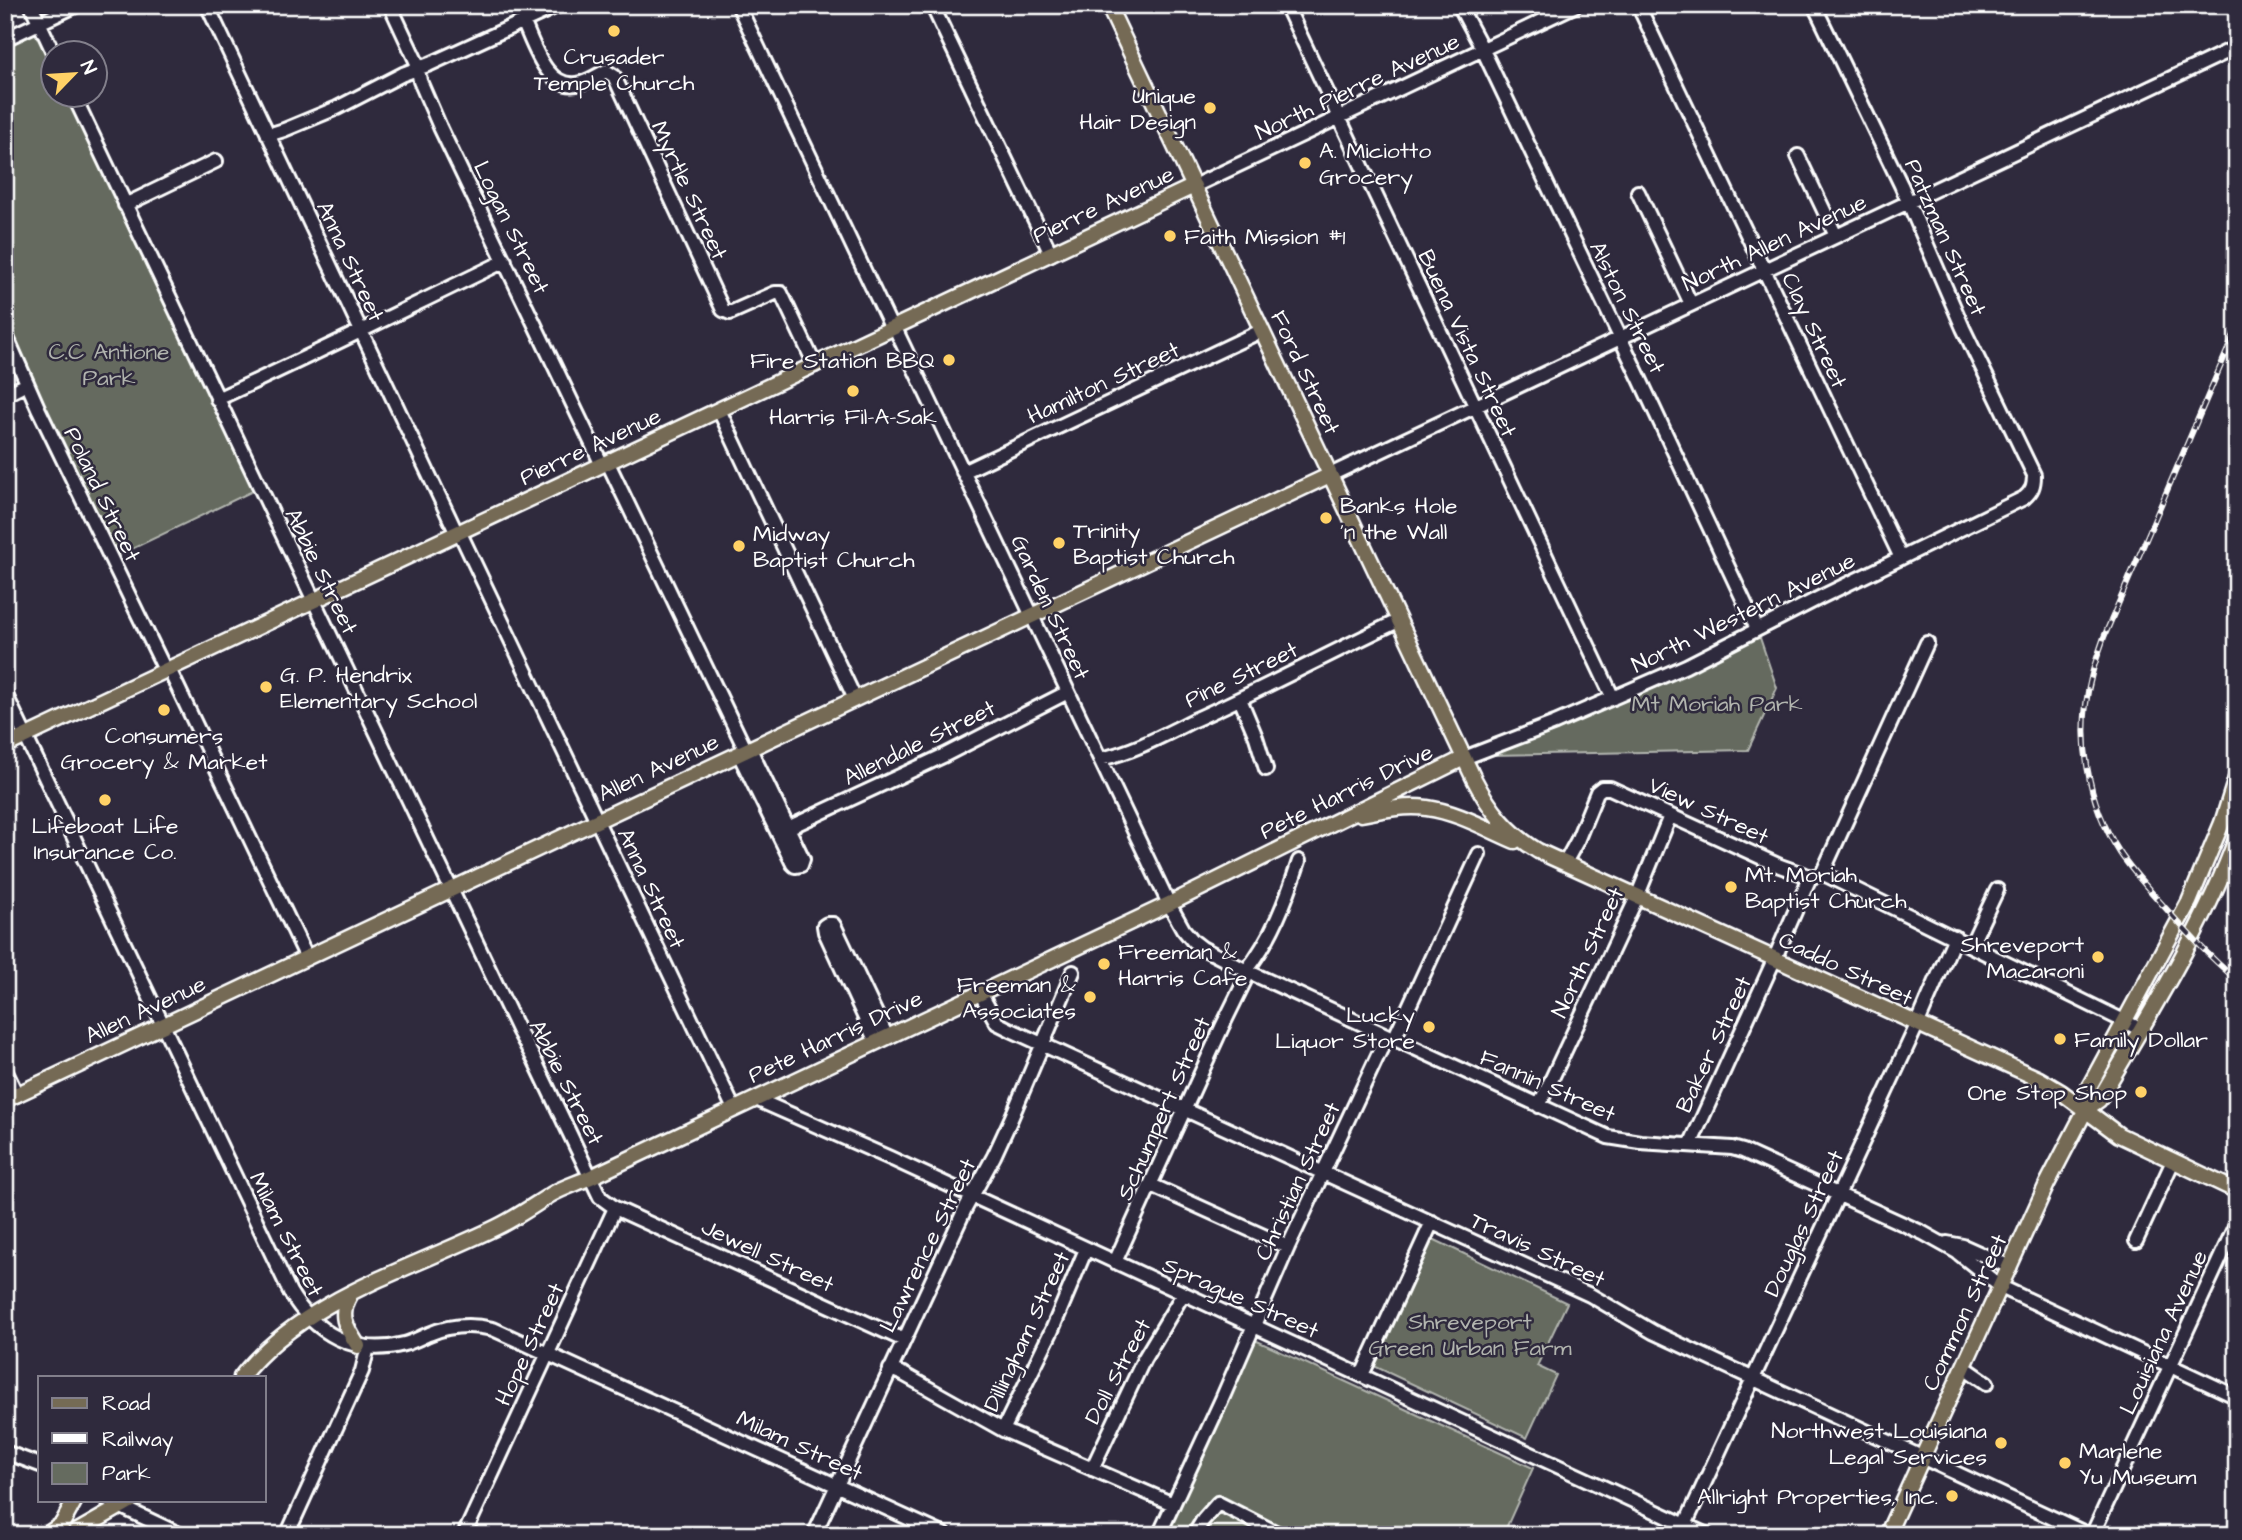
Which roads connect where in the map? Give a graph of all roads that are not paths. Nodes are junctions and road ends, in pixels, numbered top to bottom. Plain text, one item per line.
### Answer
1 (31, 5) edge
2 (77, 5) edge
3 (207, 5) edge
4 (390, 5) edge
5 (559, 5) edge
6 (738, 5) edge
7 (932, 5) edge
8 (1108, 5) edge
9 (1286, 5) edge
10 (1459, 5) edge
11 (1576, 5) edge
12 (1638, 5) edge
13 (1814, 5) edge
14 (523, 21) junction
15 (39, 23) junction
16 (46, 38) edge
17 (5, 39) edge
18 (2237, 47) edge
19 (1483, 50) junction
20 (417, 69) junction
21 (80, 108) edge
22 (1338, 118) junction
23 (268, 135) junction
24 (1798, 156) dead end
25 (216, 161) dead end
26 (1194, 186) junction
27 (1638, 192) dead end
28 (1908, 203) junction
29 (125, 205) junction
30 (1836, 236) junction
31 (1051, 254) junction
32 (505, 261) junction
33 (1764, 270) junction
34 (1691, 304) junction
35 (894, 328) junction
36 (360, 330) junction
37 (1261, 331) junction
38 (5, 333) edge
39 (1620, 338) junction
40 (816, 365) junction
41 (27, 384) junction
42 (5, 395) edge
43 (217, 399) junction
44 (1475, 407) junction
45 (719, 411) junction
46 (605, 464) junction
47 (964, 472) junction
48 (1330, 475) junction
49 (2032, 488) joint
50 (458, 533) junction
51 (1901, 558) junction
52 (314, 602) junction
53 (1032, 616) junction
54 (1398, 621) junction
55 (1757, 629) junction
56 (1927, 643) dead end
57 (168, 671) junction
58 (1068, 692) junction
59 (5, 693) edge
60 (1613, 698) junction
61 (855, 699) junction
62 (1240, 699) junction
63 (26, 737) junction
64 (5, 746) edge
65 (745, 751) junction
66 (1464, 758) junction
67 (1100, 759) junction
68 (1266, 769) dead end
69 (2237, 775) edge
70 (1670, 816) junction
71 (1342, 818) junction
72 (597, 821) junction
73 (788, 828) junction
74 (2237, 837) edge
75 (1538, 851) junction
76 (1479, 855) dead end
77 (1299, 861) dead end
78 (1565, 863) junction
79 (1816, 876) junction
80 (451, 890) junction
81 (1997, 890) dead end
82 (1636, 897) junction
83 (1169, 904) junction
84 (1955, 937) junction
85 (1971, 945) junction
86 (307, 958) junction
87 (1774, 960) junction
88 (1073, 972) dead end
89 (1248, 972) junction
90 (980, 993) junction
91 (2125, 1020) junction
92 (1917, 1025) junction
93 (163, 1026) junction
94 (2140, 1029) junction
95 (1390, 1037) junction
96 (882, 1040) junction
97 (1043, 1044) junction
98 (5, 1070) edge
99 (11, 1097) edge
100 (756, 1099) junction
101 (1539, 1106) junction
102 (734, 1109) junction
103 (1186, 1109) junction
104 (2086, 1109) junction
105 (1690, 1145) junction
106 (2173, 1161) junction
107 (1325, 1172) junction
108 (591, 1177) junction
109 (1152, 1185) junction
110 (2237, 1191) edge
111 (1839, 1195) junction
112 (972, 1196) junction
113 (615, 1208) junction
114 (1432, 1222) junction
115 (2237, 1222) edge
116 (2136, 1241) dead end
117 (1939, 1242) junction
118 (1288, 1247) junction
119 (1086, 1249) junction
120 (1115, 1262) junction
121 (2010, 1267) junction
122 (2001, 1287) junction
123 (350, 1294) junction
124 (1183, 1294) junction
125 (309, 1318) junction
126 (1254, 1325) junction
127 (904, 1340) junction
128 (363, 1347) junction
129 (548, 1352) junction
130 (1964, 1367) junction
131 (2170, 1367) junction
132 (890, 1369) junction
133 (1362, 1375) junction
134 (242, 1376) edge
135 (1755, 1378) junction
136 (1987, 1383) dead end
137 (2237, 1397) edge
138 (1003, 1430) junction
139 (5, 1452) edge
140 (1922, 1458) junction
141 (38, 1464) edge
142 (1092, 1469) junction
143 (837, 1485) junction
144 (74, 1502) edge
145 (127, 1504) edge
146 (1173, 1504) junction
147 (1687, 1528) edge
148 (47, 1535) edge
149 (71, 1535) edge
150 (181, 1535) edge
151 (287, 1535) edge
152 (464, 1535) edge
153 (814, 1535) edge
154 (945, 1535) edge
155 (1159, 1535) edge
156 (1194, 1535) edge
157 (1281, 1535) edge
158 (1707, 1535) edge
159 (1887, 1535) edge
160 (2090, 1535) edge

1 - 15 street
2 - 15 street
3 - 23 street, Anna Street
4 - 20 street, Logan Street
5 - 14 street
6 - 35 street, Garden Street
7 - 31 street
8 - 26 main road, Ford Street
9 - 22 street, Buena Vista Street
10 - 19 street, Alston Street
11 - 19 street, North Pierre Avenue
12 - 33 street, Clay Street
13 - 28 street, Patzman Street
14 - 20 street
14 - 40 street, Myrtle Street
15 - 16 street
15 - 17 street
18 - 28 street, North Allen Avenue
19 - 22 street, North Pierre Avenue
19 - 39 street, Alston Street
20 - 23 street
20 - 32 street, Logan Street
21 - 29 street, Abbie Street
22 - 26 street, North Pierre Avenue
22 - 44 street, Buena Vista Street
23 - 36 street, Anna Street
24 - 30 street
25 - 29 street
26 - 31 main road, Pierre Avenue
26 - 37 main road, Ford Street
27 - 34 street
28 - 30 street, North Allen Avenue
28 - 49 street, Patzman Street
29 - 43 street, Abbie Street
30 - 33 street, North Allen Avenue
31 - 35 main road, Pierre Avenue
32 - 36 street
32 - 46 street, Logan Street
33 - 34 street, North Allen Avenue
33 - 51 street, Clay Street
34 - 39 street, North Allen Avenue
35 - 40 main road, Pierre Avenue
35 - 47 street, Garden Street
36 - 43 street
36 - 50 street, Anna Street
37 - 47 street, Hamilton Street
37 - 48 main road, Ford Street
38 - 41 street, Poland Street
39 - 44 street, North Allen Avenue
39 - 55 street, Alston Street
40 - 45 main road, Pierre Avenue
41 - 42 street
41 - 57 street, Poland Street
43 - 52 street, Abbie Street
44 - 48 street, North Allen Avenue
44 - 60 street, Buena Vista Street
45 - 46 main road, Pierre Avenue
45 - 61 street
46 - 50 main road, Pierre Avenue
46 - 65 street, Logan Street
47 - 53 street, Garden Street
48 - 53 main road, Allen Avenue
48 - 54 main road, Ford Street
49 - 51 street, North Western Avenue
50 - 52 main road, Pierre Avenue
50 - 72 street, Anna Street
51 - 55 street, North Western Avenue
52 - 57 main road, Pierre Avenue
52 - 80 street, Abbie Street
53 - 58 street, Garden Street
53 - 61 main road, Allen Avenue
54 - 62 street, Pine Street
54 - 66 main road, Ford Street
55 - 60 street, North Western Avenue
56 - 79 street, Baker Street
57 - 63 main road, Pierre Avenue
57 - 86 street, Poland Street
58 - 67 street, Garden Street
58 - 73 street, Allendale Street
59 - 63 street, Milam Street
60 - 66 street, North Western Avenue
61 - 65 main road, Allen Avenue
62 - 67 street, Pine Street
62 - 68 street
63 - 64 main road, Pierre Avenue
63 - 93 street, Milam Street
65 - 72 main road, Allen Avenue
65 - 73 street, Logan Street
65 - 73 street, Logan Street
66 - 71 main road, Pete Harris Drive
66 - 75 main road, Caddo Street
67 - 83 street, Garden Street
69 - 91 main road, Common Street
70 - 78 street, View Street
70 - 79 street, View Street
70 - 82 street, North Street
71 - 75 main road
71 - 83 main road, Pete Harris Drive
72 - 80 main road, Allen Avenue
72 - 102 street, Anna Street
74 - 94 main road, Common Street
75 - 78 main road, Caddo Street
76 - 95 street, Christian Street
77 - 89 street, Schumpert Street
78 - 82 main road, Caddo Street
79 - 84 street, View Street
79 - 87 street, Baker Street
80 - 86 main road, Allen Avenue
80 - 108 street, Abbie Street
81 - 85 street
82 - 87 main road, Caddo Street
82 - 101 street, North Street
83 - 89 street, Fannin Street
83 - 90 main road, Pete Harris Drive
84 - 85 street, View Street
84 - 92 street, Douglas Street
85 - 91 street, View Street
86 - 93 main road, Allen Avenue
87 - 92 main road, Caddo Street
87 - 105 street, Baker Street
88 - 97 street, Lawrence Street
89 - 95 street, Fannin Street
89 - 103 street, Schumpert Street
90 - 96 main road, Pete Harris Drive
90 - 97 street, Travis Street
91 - 94 street, View Street
91 - 104 main road, Common Street
92 - 104 main road, Caddo Street
92 - 111 street, Douglas Street
93 - 99 main road, Allen Avenue
93 - 125 street, Milam Street
94 - 104 main road, Common Street
95 - 101 street, Fannin Street
95 - 107 street, Christian Street
96 - 96 street
96 - 100 main road, Pete Harris Drive
97 - 103 street, Travis Street
97 - 112 street, Lawrence Street
98 - 99 street
100 - 102 main road, Pete Harris Drive
100 - 112 street, Sprague Street
101 - 105 street, Fannin Street
102 - 108 main road, Pete Harris Drive
103 - 107 street, Travis Street
103 - 109 street, Schumpert Street
104 - 106 main road, Caddo Street
104 - 121 main road, Common Street
105 - 111 street, Fannin Street
106 - 110 main road, Caddo Street
106 - 116 street
107 - 114 street, Travis Street
107 - 118 street, Christian Street
108 - 113 street
108 - 123 main road, Pete Harris Drive
109 - 118 street
109 - 120 street, Schumpert Street
111 - 117 street, Fannin Street
111 - 135 street, Douglas Street
112 - 119 street, Sprague Street
112 - 127 street, Lawrence Street
113 - 127 street, Jewell Street
113 - 129 street, Hope Street
114 - 133 street
114 - 135 street, Travis Street
115 - 131 street, Louisiana Avenue
117 - 121 street, Fannin Street
117 - 122 street, Fannin Street
118 - 126 street, Christian Street
119 - 120 street, Sprague Street
119 - 138 street, Dillingham Street
120 - 124 street, Sprague Street
121 - 122 main road, Common Street
122 - 130 main road, Common Street
122 - 131 street, Fannin Street
123 - 125 main road, Pete Harris Drive
123 - 128 main road
124 - 126 street, Sprague Street
124 - 142 street, Doll Street
125 - 128 street, Milam Street
125 - 134 main road, Pete Harris Drive
126 - 133 street, Sprague Street
126 - 146 street, Christian Street
127 - 132 street, Lawrence Street
128 - 129 street, Milam Street
128 - 151 street
129 - 143 street, Milam Street
129 - 152 street, Hope Street
130 - 136 street
130 - 140 main road, Common Street
131 - 137 street, Fannin Street
131 - 160 street, Louisiana Avenue
132 - 138 street
132 - 143 street, Lawrence Street
133 - 147 street, Sprague Street
135 - 140 street, Travis Street
135 - 147 street, Douglas Street
138 - 142 street
139 - 141 street
140 - 159 main road, Common Street
140 - 160 street, Travis Street
142 - 146 street
143 - 153 street, Lawrence Street
143 - 154 street, Milam Street
144 - 148 main road
145 - 149 main road
145 - 150 street
146 - 155 street, Christian Street
147 - 158 street, Sprague Street
156 - 157 street

